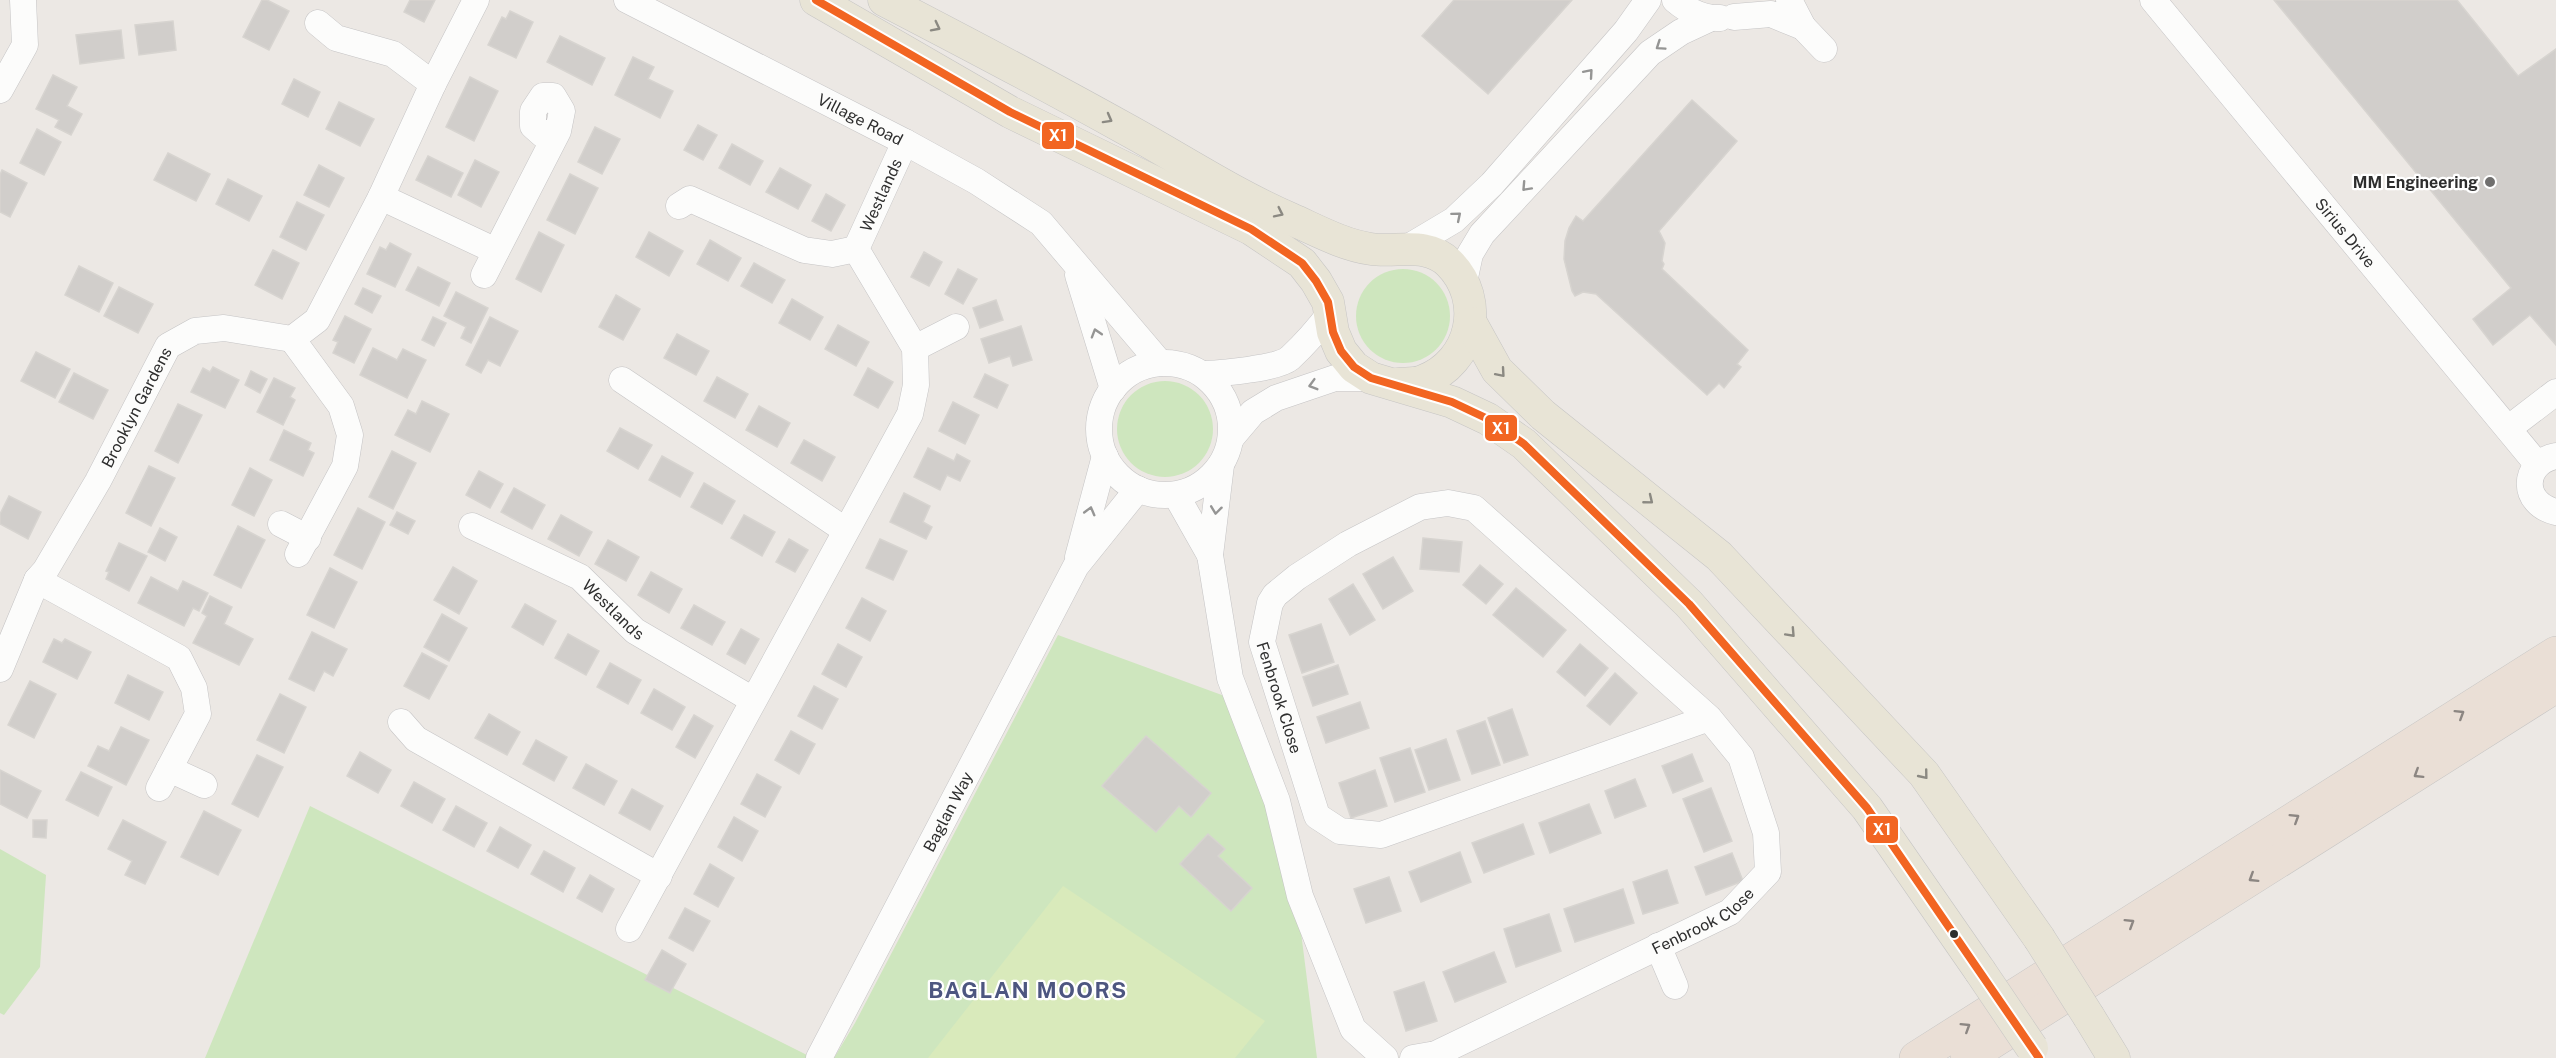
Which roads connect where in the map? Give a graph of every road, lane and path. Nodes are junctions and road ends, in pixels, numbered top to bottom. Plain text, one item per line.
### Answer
1 (23, 0) edge
2 (476, 0) edge
3 (627, 0) edge
4 (816, 0) edge
5 (884, 0) edge
6 (1648, 0) edge
7 (1675, 0) edge
8 (1763, 0) edge
9 (1788, 0) edge
10 (2153, 0) edge
11 (1723, 18) junction
12 (318, 23) dead end
13 (1803, 27) junction
14 (1824, 49) dead end
15 (433, 84) junction
16 (0, 90) edge
17 (558, 130) dead end
18 (905, 142) junction
19 (381, 197) junction
20 (679, 206) dead end
21 (1407, 248) junction
22 (856, 249) junction
23 (496, 251) junction
24 (1076, 266) junction
25 (484, 274) dead end
26 (1464, 282) junction
27 (1331, 312) junction
28 (1471, 323) junction
29 (956, 327) dead end
30 (292, 339) junction
31 (915, 348) junction
32 (1160, 363) junction
33 (1203, 374) junction
34 (622, 380) dead end
35 (1383, 381) junction
36 (1113, 389) junction
37 (2556, 392) edge
38 (2509, 429) junction
39 (1231, 438) junction
40 (1105, 456) junction
41 (2547, 460) edge
42 (1221, 465) junction
43 (1138, 489) junction
44 (1176, 495) junction
45 (2556, 513) edge
46 (281, 525) dead end
47 (472, 526) dead end
48 (845, 530) junction
49 (1210, 555) junction
50 (1076, 566) junction
51 (37, 580) junction
52 (2556, 653) edge
53 (0, 669) edge
54 (2556, 686) edge
55 (753, 700) junction
56 (1709, 718) junction
57 (401, 722) dead end
58 (204, 786) dead end
59 (659, 876) junction
60 (629, 929) dead end
61 (1658, 946) junction
62 (1675, 986) dead end
63 (2035, 1053) edge
64 (819, 1058) edge
65 (1385, 1058) edge
66 (1413, 1058) edge
67 (1916, 1058) edge
68 (1967, 1058) edge
69 (2114, 1058) edge

1 - 16 street
2 - 15 street
3 - 18 street, Village Road
4 - 27 main road
5 -> 21 main road
21 -> 6 street
7 - 11 street
8 - 11 street
9 - 13 street
10 - 38 street, Sirius Drive
11 - 13 street
11 -> 26 street
12 - 15 street
13 - 14 street
15 - 19 street
17 - 23 street
18 - 22 street, Westlands
18 - 24 street, Village Road
19 - 23 street
19 - 30 street
20 - 22 street, Westlands
21 - 26 main road
22 - 31 street, Westlands
23 - 25 street
24 - 32 street, Village Road
36 -> 24 street, Village Road
26 - 28 main road
27 - 33 street
27 - 35 main road
28 - 35 main road
28 -> 69 main road, bridge
29 - 31 street
30 - 46 street
30 - 51 street, Brooklyn Gardens
31 - 48 street, Westlands
32 - 33 street
32 - 36 street
33 - 39 street
34 - 48 street
35 -> 39 street
35 - 63 main road, bridge
36 - 40 street
37 - 38 street
38 - 41 street, Sirius Drive
39 - 42 street
40 - 43 street
50 -> 40 street, Baglan Way
41 - 45 street, Sirius Drive
42 - 44 street
42 -> 49 street
43 - 44 street
43 - 50 street, Baglan Way
44 - 49 street
47 - 55 street, Westlands
48 - 55 street, Westlands
49 - 65 street
50 - 64 street, Baglan Way
51 - 53 street, Brooklyn Gardens
51 - 58 street
67 -> 52 highway
54 -> 68 highway
55 - 59 street, Westlands
56 - 56 street, Fenbrook Close
56 - 61 street, Fenbrook Close
57 - 59 street
59 - 60 street, Westlands
61 - 62 street
61 - 66 street, Fenbrook Close

